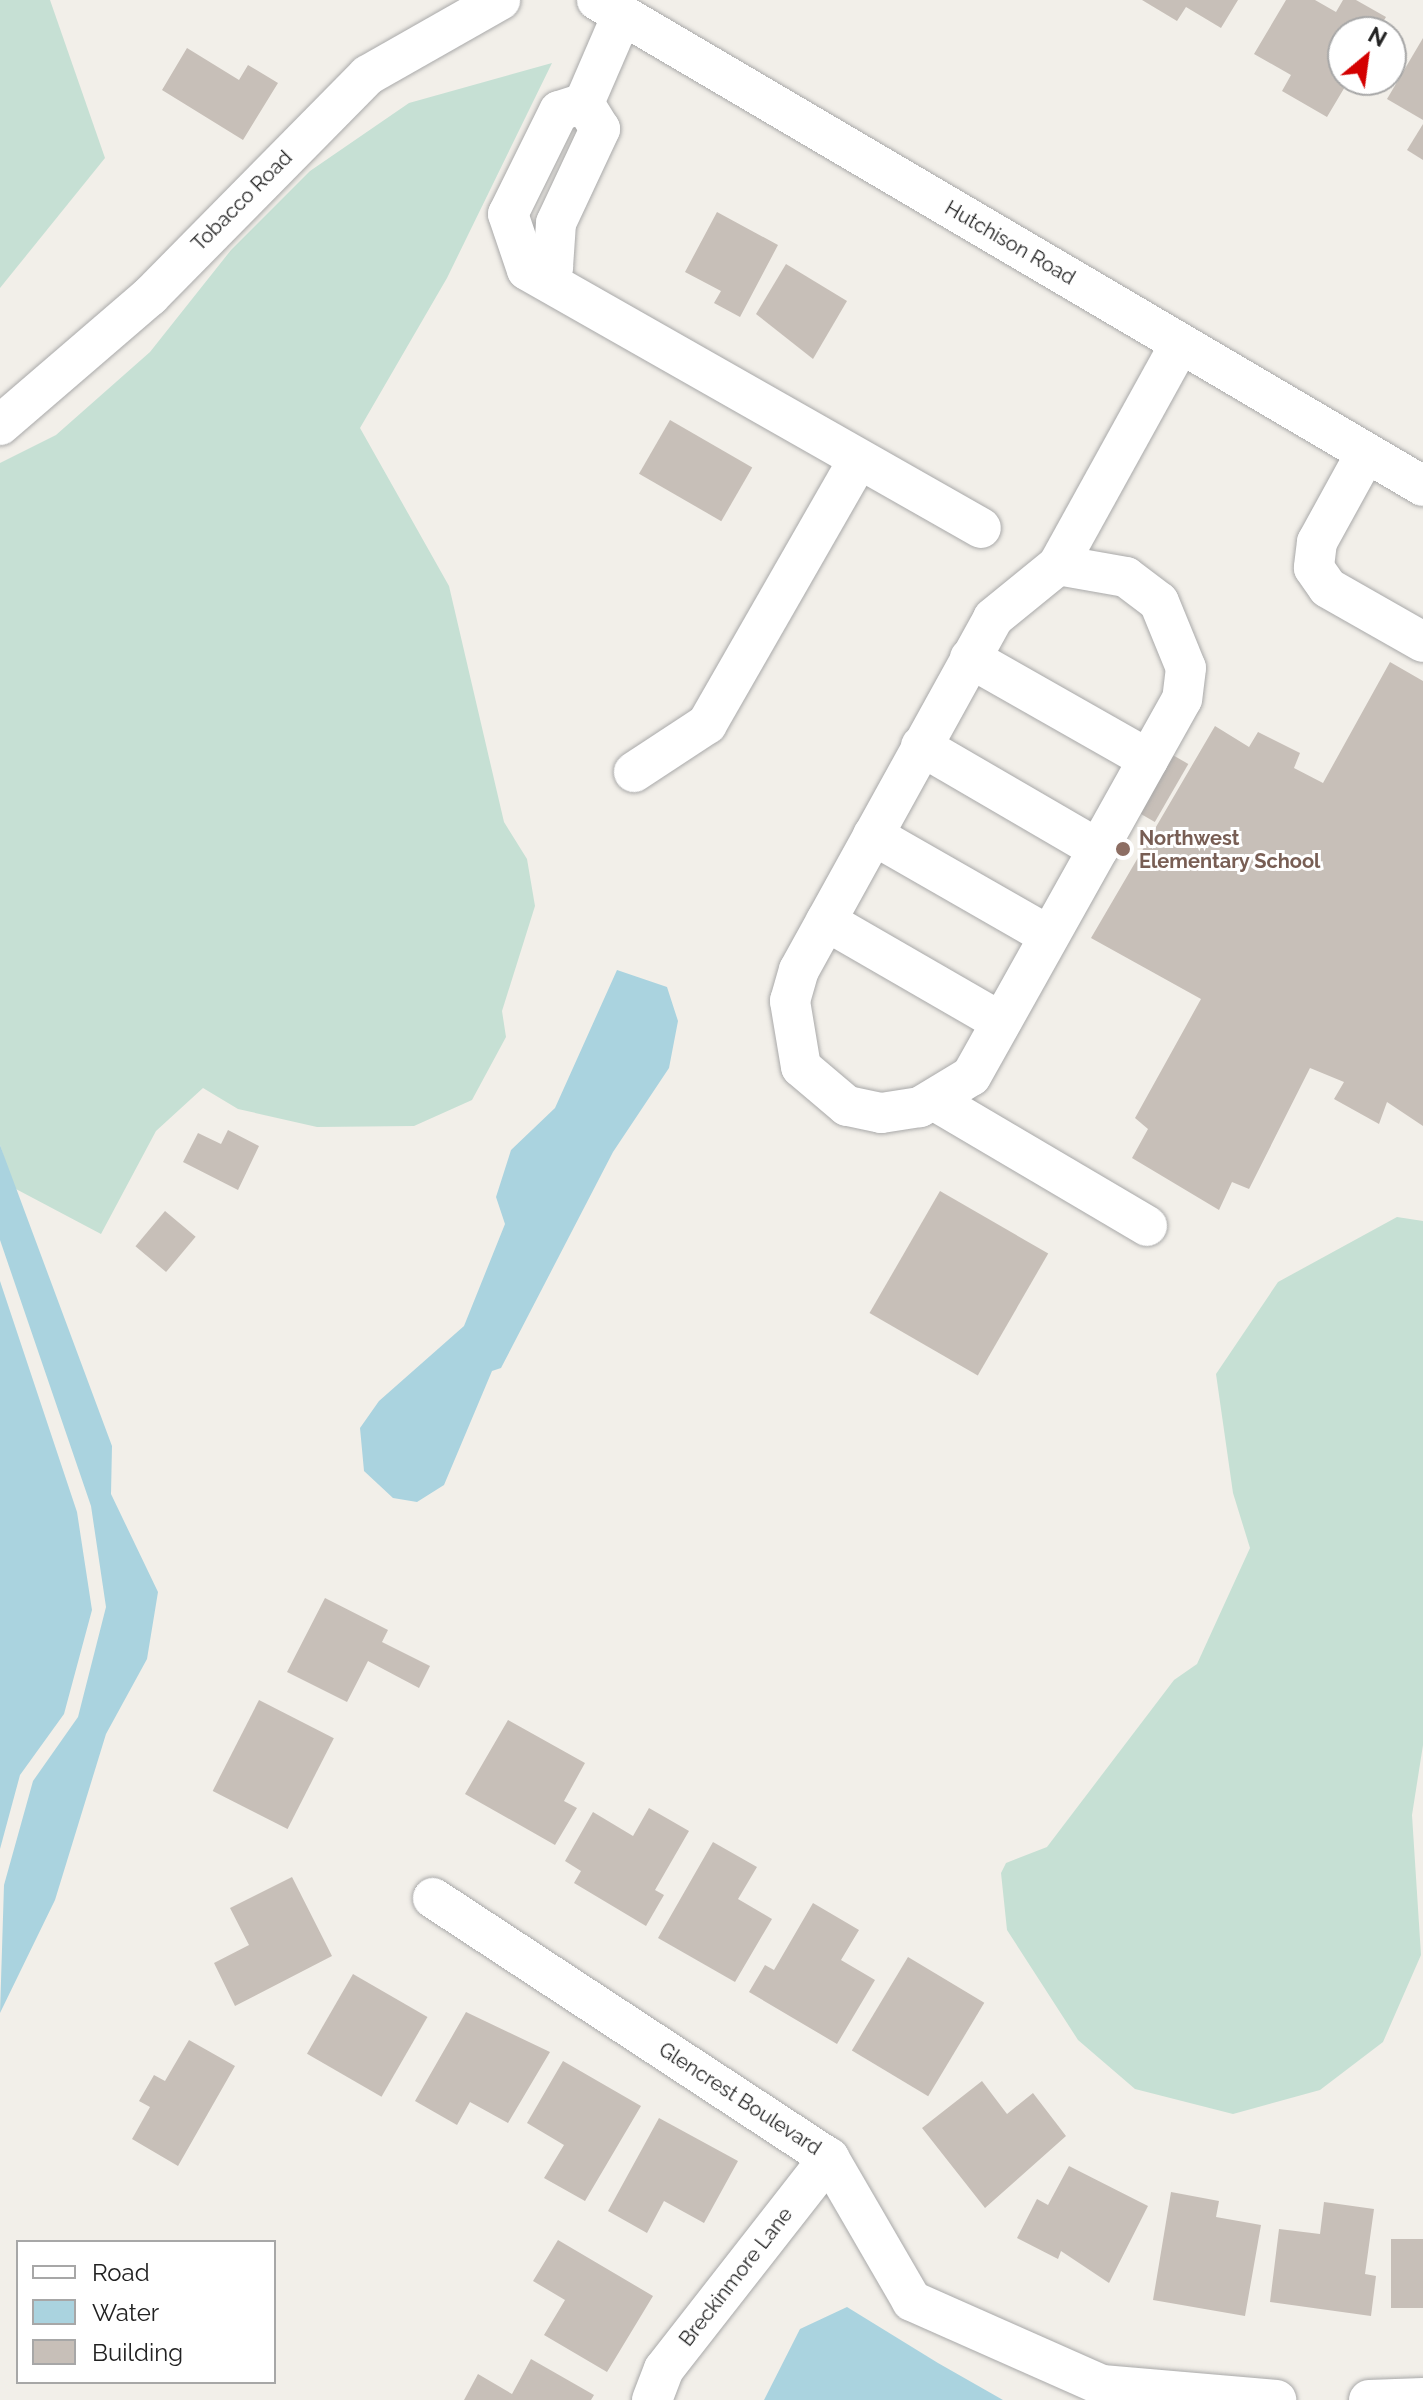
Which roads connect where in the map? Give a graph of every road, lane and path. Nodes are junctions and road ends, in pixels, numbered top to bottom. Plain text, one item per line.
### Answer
1 (500, 0) edge
2 (609, 7) edge
3 (584, 103) junction
4 (542, 144) junction
5 (587, 164) junction
6 (546, 275) junction
7 (1180, 344) junction
8 (0, 425) edge
9 (1366, 453) junction
10 (859, 459) junction
11 (1423, 486) edge
12 (981, 528) dead end
13 (1058, 565) junction
14 (1423, 642) edge
15 (970, 658) junction
16 (921, 746) junction
17 (1148, 759) junction
18 (634, 772) dead end
19 (873, 835) junction
20 (1098, 849) junction
21 (826, 921) junction
22 (1049, 936) junction
23 (1001, 1022) junction
24 (935, 1101) junction
25 (1147, 1226) dead end
26 (433, 1898) dead end
27 (829, 2158) junction
28 (1423, 2398) edge
29 (652, 2400) edge
30 (1276, 2400) edge
31 (1369, 2400) edge

1 - 8 street, Tobacco Road
2 - 3 street
2 - 7 street, Hutchison Road
3 - 4 street
3 - 5 street
4 - 5 street
4 - 6 street
5 - 6 street
6 - 10 street
7 - 9 street, Hutchison Road
7 - 13 street
9 - 11 street, Hutchison Road
9 - 14 street
10 - 12 street
10 - 18 street
13 - 15 street
13 - 17 street
15 - 16 street
15 - 17 street
16 - 19 street
16 - 20 street
17 - 20 street
19 - 21 street
19 - 22 street
20 - 22 street
21 - 23 street
21 - 24 street
22 - 23 street
23 - 24 street
24 - 25 street
26 - 27 street, Glencrest Boulevard
27 - 29 street, Breckinmore Lane
27 - 30 street, Glencrest Boulevard
28 - 31 street

